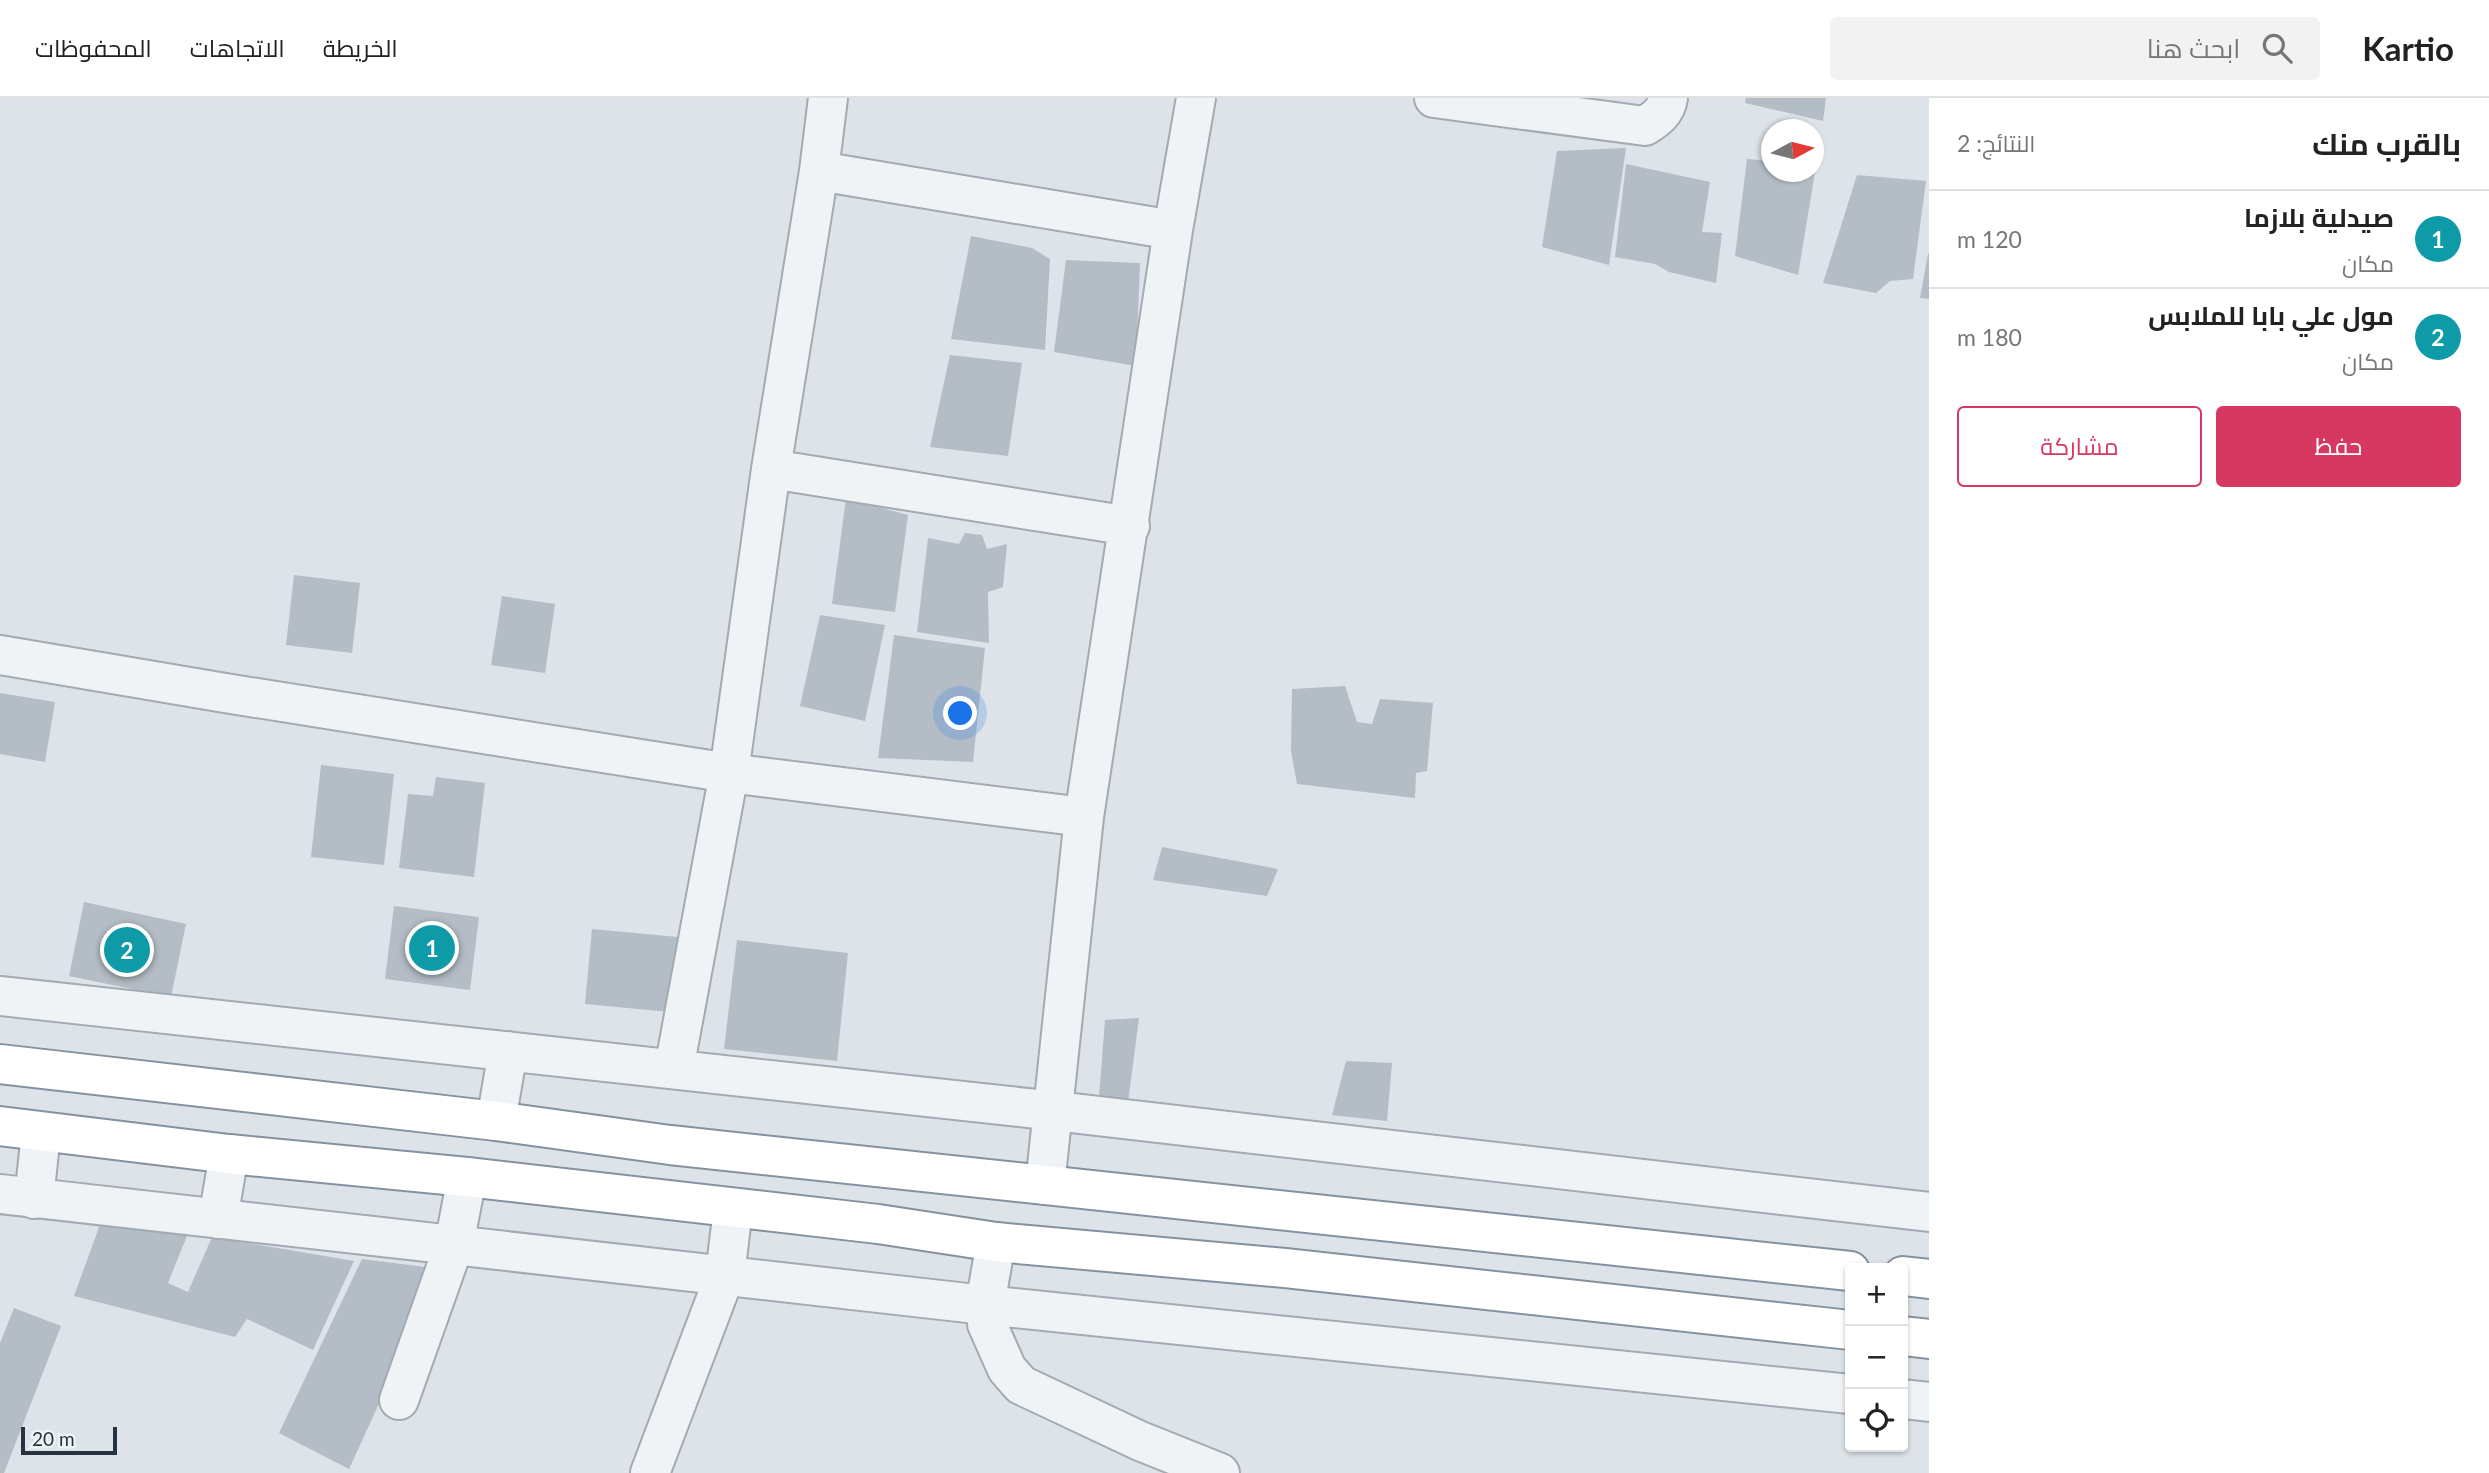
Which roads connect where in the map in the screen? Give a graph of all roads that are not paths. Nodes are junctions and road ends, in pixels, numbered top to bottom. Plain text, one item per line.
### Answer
1 (828, 98) edge
2 (1196, 98) edge
3 (1434, 98) edge
4 (1668, 98) edge
5 (1495, 102) edge
6 (819, 171) junction
7 (1173, 230) junction
8 (771, 469) junction
9 (1130, 526) junction
10 (0, 655) edge
11 (729, 773) junction
12 (1084, 817) junction
13 (0, 996) edge
14 (508, 1051) junction
15 (0, 1064) edge
16 (674, 1069) junction
17 (1055, 1111) junction
18 (496, 1121) junction
19 (0, 1126) edge
20 (41, 1133) junction
21 (229, 1154) junction
22 (467, 1177) junction
23 (1045, 1185) junction
24 (17, 1197) edge
25 (733, 1209) junction
26 (1929, 1212) edge
27 (218, 1219) junction
28 (996, 1242) junction
29 (454, 1245) junction
30 (1845, 1270) edge
31 (725, 1275) junction
32 (1908, 1277) edge
33 (1929, 1279) edge
34 (985, 1305) junction
35 (1845, 1329) edge
36 (1908, 1337) edge
37 (1929, 1339) edge
38 (1845, 1393) edge
39 (399, 1400) dead end
40 (1908, 1400) edge
41 (1929, 1402) edge
42 (650, 1473) edge
43 (1220, 1473) edge

1 - 6 street
2 - 7 street
3 - 5 street
4 - 5 street
6 - 7 street
6 - 8 street
7 - 9 street
8 - 9 street
8 - 11 street
9 - 12 street
10 - 11 street
11 - 12 street
11 - 16 street
12 - 17 street
13 - 14 street
14 - 16 street
14 - 18 street
15 - 18 highway
16 - 17 street
17 - 23 street
17 - 26 street
18 - 23 highway
19 - 20 highway
20 - 21 highway
20 - 24 street
21 - 22 highway
21 - 27 street
22 - 25 highway
22 - 29 street
23 - 30 highway
24 - 27 street
25 - 28 highway
25 - 31 street
27 - 29 street
28 - 34 street
28 - 35 highway
29 - 31 street
29 - 39 street
31 - 34 street
31 - 42 street
32 - 33 highway
34 - 38 street
34 - 43 street
36 - 37 highway
40 - 41 street

